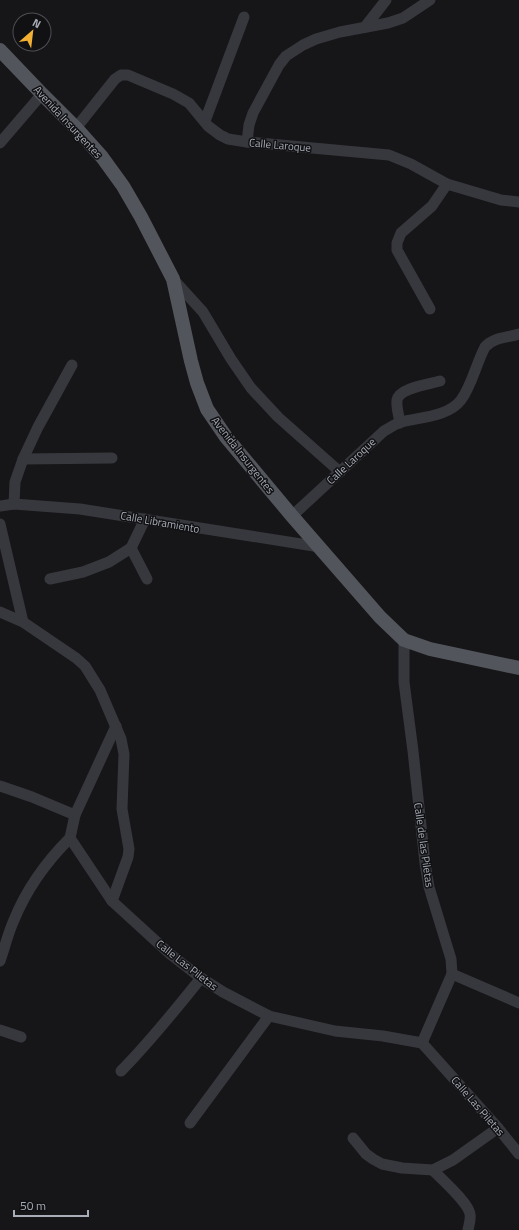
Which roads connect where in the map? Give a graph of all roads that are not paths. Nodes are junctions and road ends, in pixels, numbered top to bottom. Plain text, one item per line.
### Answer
1 (386, 0) edge
2 (430, 0) edge
3 (244, 17) dead end
4 (365, 27) junction
5 (0, 50) edge
6 (42, 94) junction
7 (205, 122) junction
8 (76, 128) junction
9 (247, 142) junction
10 (0, 143) edge
11 (447, 184) junction
12 (519, 202) edge
13 (174, 279) junction
14 (430, 309) dead end
15 (519, 334) edge
16 (72, 365) dead end
17 (440, 381) dead end
18 (400, 423) junction
19 (112, 458) dead end
20 (23, 459) junction
21 (340, 472) junction
22 (14, 504) junction
23 (0, 506) edge
24 (292, 516) junction
25 (145, 518) junction
26 (0, 524) edge
27 (320, 547) junction
28 (132, 548) junction
29 (50, 579) dead end
30 (147, 579) dead end
31 (0, 612) edge
32 (22, 622) junction
33 (404, 640) junction
34 (519, 668) edge
35 (116, 726) junction
36 (0, 786) edge
37 (75, 815) junction
38 (70, 838) junction
39 (112, 901) junction
40 (0, 961) edge
41 (452, 974) junction
42 (200, 978) junction
43 (519, 1003) edge
44 (269, 1016) junction
45 (0, 1030) edge
46 (21, 1037) dead end
47 (422, 1043) junction
48 (121, 1071) dead end
49 (190, 1123) dead end
50 (498, 1128) junction
51 (353, 1138) dead end
52 (519, 1154) edge
53 (432, 1170) junction
54 (471, 1219) junction
55 (468, 1230) edge
56 (478, 1230) edge

1 - 4 street
2 - 4 street
3 - 7 street
4 - 9 street
5 - 6 main road, Avenida Insurgentes
6 - 8 main road, Avenida Insurgentes
6 - 10 street
7 - 8 street, Calle Laroque
7 - 9 street, Calle Laroque
8 - 13 main road, Avenida Insurgentes
9 - 11 street, Calle Laroque
11 - 12 street, Calle Laroque
11 - 14 street
13 - 21 street
13 - 24 main road, Avenida Insurgentes
15 - 18 street, Calle Laroque
16 - 20 street
17 - 18 street
18 - 21 street, Calle Laroque
19 - 20 street
20 - 22 street
21 - 24 street, Calle Laroque
22 - 23 street, Calle Libramiento
22 - 25 street, Calle Libramiento
24 - 27 main road, Avenida Insurgentes
25 - 27 street, Calle Libramiento
25 - 28 street
26 - 32 street
27 - 33 main road, Avenida Insurgentes
28 - 29 street
28 - 30 street
31 - 32 street
32 - 35 street
33 - 34 main road, Avenida Insurgentes
33 - 41 street, Calle de las Piletas
35 - 37 street
35 - 39 street
36 - 37 street
37 - 38 street
38 - 39 street, Calle Las Piletas
38 - 40 street
39 - 42 street, Calle Las Piletas
41 - 43 street
41 - 47 street
42 - 44 street, Calle Las Piletas
42 - 48 street
44 - 47 street, Calle Las Piletas
44 - 49 street
45 - 46 street
47 - 50 street, Calle Las Piletas
50 - 52 street, Calle Las Piletas
50 - 53 street
51 - 53 street
53 - 54 street
54 - 55 street
54 - 56 street

